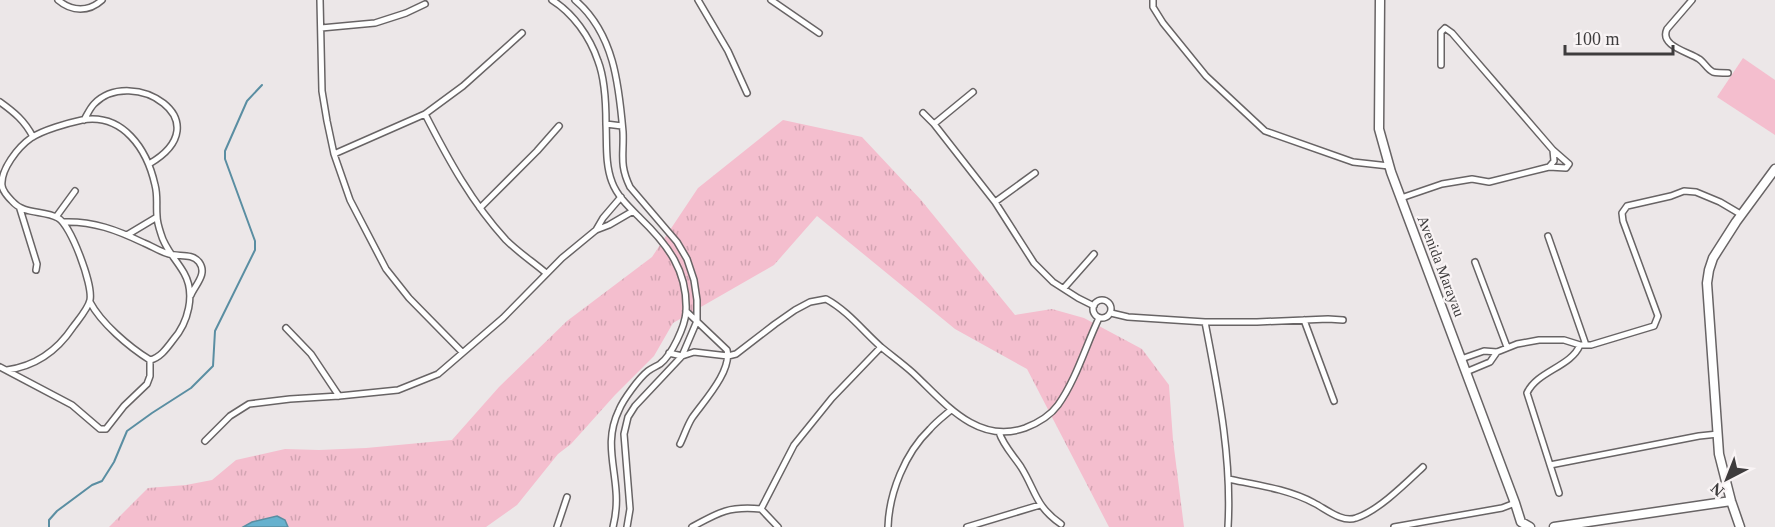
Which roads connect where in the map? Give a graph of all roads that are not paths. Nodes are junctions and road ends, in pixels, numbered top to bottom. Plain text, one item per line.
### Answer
1 (58, 0) edge
2 (102, 0) edge
3 (320, 0) edge
4 (552, 0) edge
5 (575, 0) edge
6 (698, 0) edge
7 (771, 0) edge
8 (1153, 0) edge
9 (1380, 0) edge
10 (1692, 0) edge
11 (425, 4) dead end
12 (321, 28) junction
13 (522, 33) dead end
14 (819, 33) dead end
15 (1441, 65) dead end
16 (1728, 73) dead end
17 (973, 92) dead end
18 (747, 93) dead end
19 (0, 102) edge
20 (620, 106) junction
21 (605, 108) junction
22 (923, 113) dead end
23 (425, 114) junction
24 (84, 120) junction
25 (606, 124) junction
26 (934, 124) junction
27 (559, 126) dead end
28 (622, 126) junction
29 (33, 137) junction
30 (1553, 150) junction
31 (334, 154) junction
32 (149, 164) junction
33 (1389, 166) junction
34 (1549, 167) junction
35 (1775, 168) edge
36 (1035, 173) dead end
37 (1, 185) edge
38 (75, 191) dead end
39 (621, 197) junction
40 (1401, 198) junction
41 (995, 202) junction
42 (480, 208) junction
43 (20, 209) junction
44 (633, 211) junction
45 (1742, 215) junction
46 (56, 217) junction
47 (157, 217) junction
48 (64, 222) junction
49 (596, 230) junction
50 (127, 235) junction
51 (1548, 236) dead end
52 (1094, 254) dead end
53 (170, 255) junction
54 (1475, 262) dead end
55 (36, 270) dead end
56 (546, 273) junction
57 (1064, 288) junction
58 (190, 297) junction
59 (90, 302) junction
60 (1094, 306) junction
61 (686, 311) junction
62 (1111, 313) junction
63 (1099, 318) junction
64 (1304, 320) junction
65 (1343, 320) dead end
66 (697, 321) junction
67 (1205, 321) junction
68 (286, 328) dead end
69 (1583, 345) junction
70 (881, 347) junction
71 (1507, 347) junction
72 (462, 352) junction
73 (1497, 352) junction
74 (669, 353) junction
75 (682, 356) junction
76 (728, 356) junction
77 (1461, 359) junction
78 (150, 360) junction
79 (0, 367) edge
80 (7, 370) junction
81 (1466, 372) junction
82 (339, 396) junction
83 (1334, 401) dead end
84 (951, 410) junction
85 (999, 432) junction
86 (1718, 434) junction
87 (205, 441) dead end
88 (680, 444) dead end
89 (1550, 465) junction
90 (1423, 467) dead end
91 (1228, 479) junction
92 (1559, 493) dead end
93 (567, 497) dead end
94 (1731, 501) junction
95 (1515, 503) junction
96 (1040, 504) junction
97 (761, 509) junction
98 (1061, 524) dead end
99 (1517, 525) edge
100 (557, 527) edge
101 (613, 527) edge
102 (627, 527) edge
103 (692, 527) edge
104 (778, 527) edge
105 (888, 527) edge
106 (967, 527) edge
107 (1228, 527) edge
108 (1394, 527) edge
109 (1530, 527) edge
110 (1554, 527) edge
111 (1740, 527) edge

1 - 2 street
3 - 12 street
4 - 21 street
5 - 20 street
6 - 18 street
7 - 14 street
8 - 33 street
9 - 33 street, Avenida Marayau
10 - 16 street
11 - 12 street
12 - 31 street
13 - 23 street
15 - 30 street
17 - 26 street
19 - 29 street
20 - 21 street
20 - 28 street
21 - 25 street
22 - 26 street
23 - 31 street
23 - 42 street
24 - 29 street
24 - 32 street
24 - 32 street
25 - 28 street
25 - 39 street
26 - 41 street
27 - 42 street
28 - 66 street
29 - 37 street
30 - 34 street
30 - 34 street
31 - 72 street
32 - 47 street
33 - 40 street, Avenida Marayau
34 - 40 street
35 - 45 street
36 - 41 street
37 - 43 street
38 - 46 street
39 - 44 street
39 - 49 street
40 - 77 street, Avenida Marayau
41 - 57 street
42 - 56 street
43 - 46 street
43 - 55 street
44 - 49 street
44 - 61 street
45 - 69 street
45 - 86 street
46 - 48 street
47 - 50 street
47 - 53 street
48 - 50 street
48 - 59 street
49 - 56 street
50 - 53 street
51 - 69 street
52 - 57 street
53 - 58 street
53 - 58 street
54 - 71 street
56 - 72 street
57 - 60 street
58 - 78 street
59 - 78 street
59 - 80 street
60 - 62 street
60 - 63 street
61 - 66 street
61 - 74 street
62 - 63 street
62 - 67 street
63 - 85 street
64 - 65 street
64 - 67 street
64 - 83 street
66 - 75 street
66 - 76 street
67 - 91 street
68 - 82 street
69 - 71 street
69 - 89 street
70 - 76 street
70 - 84 street
70 - 97 street
71 - 73 street
72 - 82 street
73 - 77 street
73 - 81 street
74 - 75 street
74 - 101 street
75 - 76 street
75 - 102 street
76 - 88 street
77 - 81 street, Avenida Marayau
78 - 80 street
79 - 80 street
81 - 95 street, Avenida Marayau
82 - 87 street
84 - 85 street
84 - 105 street
85 - 96 street
86 - 89 street
86 - 94 street
89 - 92 street
90 - 91 street
91 - 107 street
93 - 100 street
94 - 110 street
94 - 111 street
95 - 99 street, Avenida Marayau
95 - 108 street
96 - 98 street
96 - 106 street
97 - 103 street
97 - 104 street
99 - 109 street, Avenida Marayau

